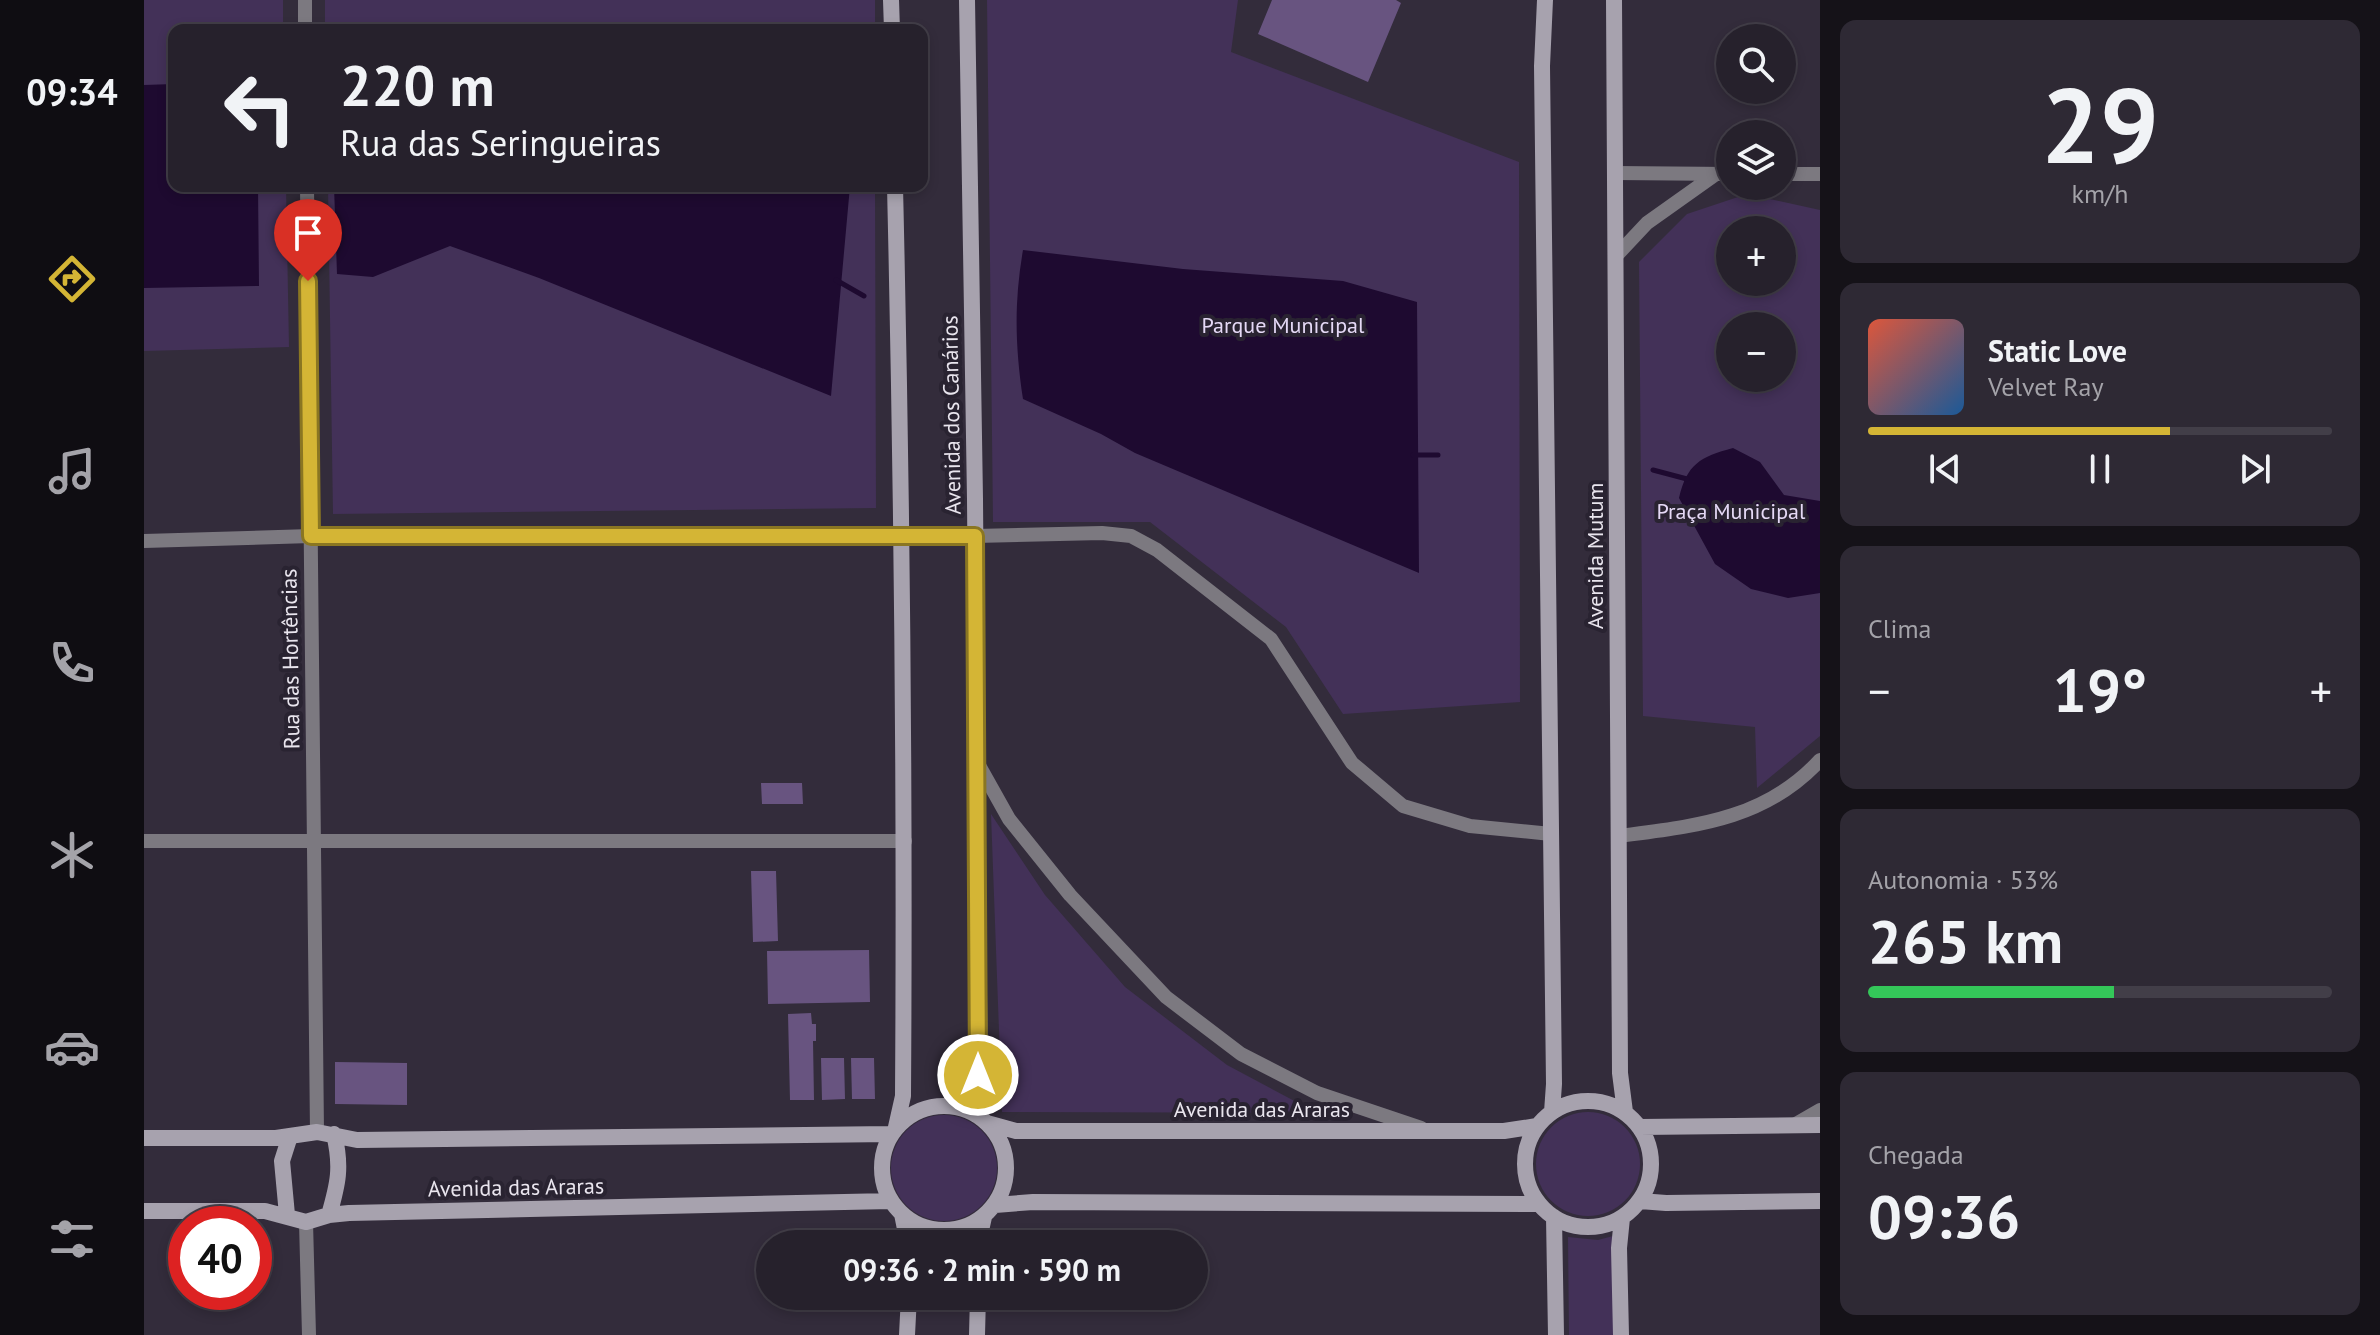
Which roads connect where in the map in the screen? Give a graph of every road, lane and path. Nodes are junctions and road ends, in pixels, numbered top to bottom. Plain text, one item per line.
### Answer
1 (305, 0) edge
2 (891, 0) edge
3 (967, 0) edge
4 (1545, 0) edge
5 (1614, 0) edge
6 (305, 24) edge
7 (892, 24) edge
8 (1615, 173) junction
9 (1716, 174) edge
10 (1796, 174) edge
11 (1820, 174) edge
12 (1716, 179) edge
13 (307, 192) edge
14 (895, 192) edge
15 (1616, 256) junction
16 (902, 535) junction
17 (311, 536) junction
18 (975, 536) junction
19 (144, 541) edge
20 (976, 760) junction
21 (1820, 760) edge
22 (1551, 834) junction
23 (1619, 836) junction
24 (313, 840) junction
25 (144, 841) edge
26 (905, 841) junction
27 (1820, 1110) edge
28 (1552, 1112) junction
29 (1625, 1112) junction
30 (983, 1120) junction
31 (1794, 1125) junction
32 (1820, 1125) edge
33 (1537, 1126) junction
34 (1640, 1127) junction
35 (894, 1131) junction
36 (1429, 1131) junction
37 (317, 1132) junction
38 (334, 1134) junction
39 (290, 1136) junction
40 (144, 1138) edge
41 (1640, 1201) junction
42 (1820, 1201) edge
43 (1539, 1204) junction
44 (896, 1208) junction
45 (144, 1211) edge
46 (990, 1211) junction
47 (287, 1215) junction
48 (329, 1215) junction
49 (1554, 1217) junction
50 (1622, 1218) junction
51 (306, 1222) junction
52 (903, 1230) edge
53 (983, 1230) edge
54 (908, 1310) edge
55 (978, 1310) edge
56 (309, 1335) edge
57 (907, 1335) edge
58 (977, 1335) edge
59 (1556, 1335) edge
60 (1621, 1335) edge

1 - 6 street
2 - 7 street
3 - 18 street, Avenida dos Canários
4 - 22 street
5 - 8 street, Avenida Mutum
8 - 9 street
8 - 15 street, Avenida Mutum
10 - 11 street
12 - 15 street
13 - 17 street, Rua das Hortências
14 - 16 street
15 - 23 street, Avenida Mutum
16 - 17 street
16 - 18 street
16 - 26 street
17 - 19 street
17 - 24 street, Rua das Hortências
18 - 20 street, Avenida dos Canários
18 - 22 street
20 - 30 street, Avenida dos Canários
20 - 36 street
21 - 23 street
22 - 28 street
23 - 29 street, Avenida Mutum
24 - 25 street
24 - 26 street
24 - 37 street, Rua das Hortências
26 - 35 street
27 - 31 street
28 - 29 street
28 - 33 street
29 - 34 street
30 - 35 street
30 - 36 street, Avenida das Araras
30 - 46 street
31 - 32 street
31 - 34 street
33 - 36 street, Avenida das Araras
33 - 43 street
34 - 41 street
35 - 38 street
35 - 44 street
37 - 38 street
37 - 39 street
38 - 48 street
39 - 40 street
39 - 47 street
41 - 42 street
41 - 50 street
43 - 46 street
43 - 49 street
44 - 46 street
44 - 48 street, Avenida das Araras
44 - 52 street
45 - 47 street
46 - 53 street
47 - 51 street
48 - 51 street, Avenida das Araras
49 - 50 street
49 - 59 street
50 - 60 street
51 - 56 street
54 - 57 street
55 - 58 street

